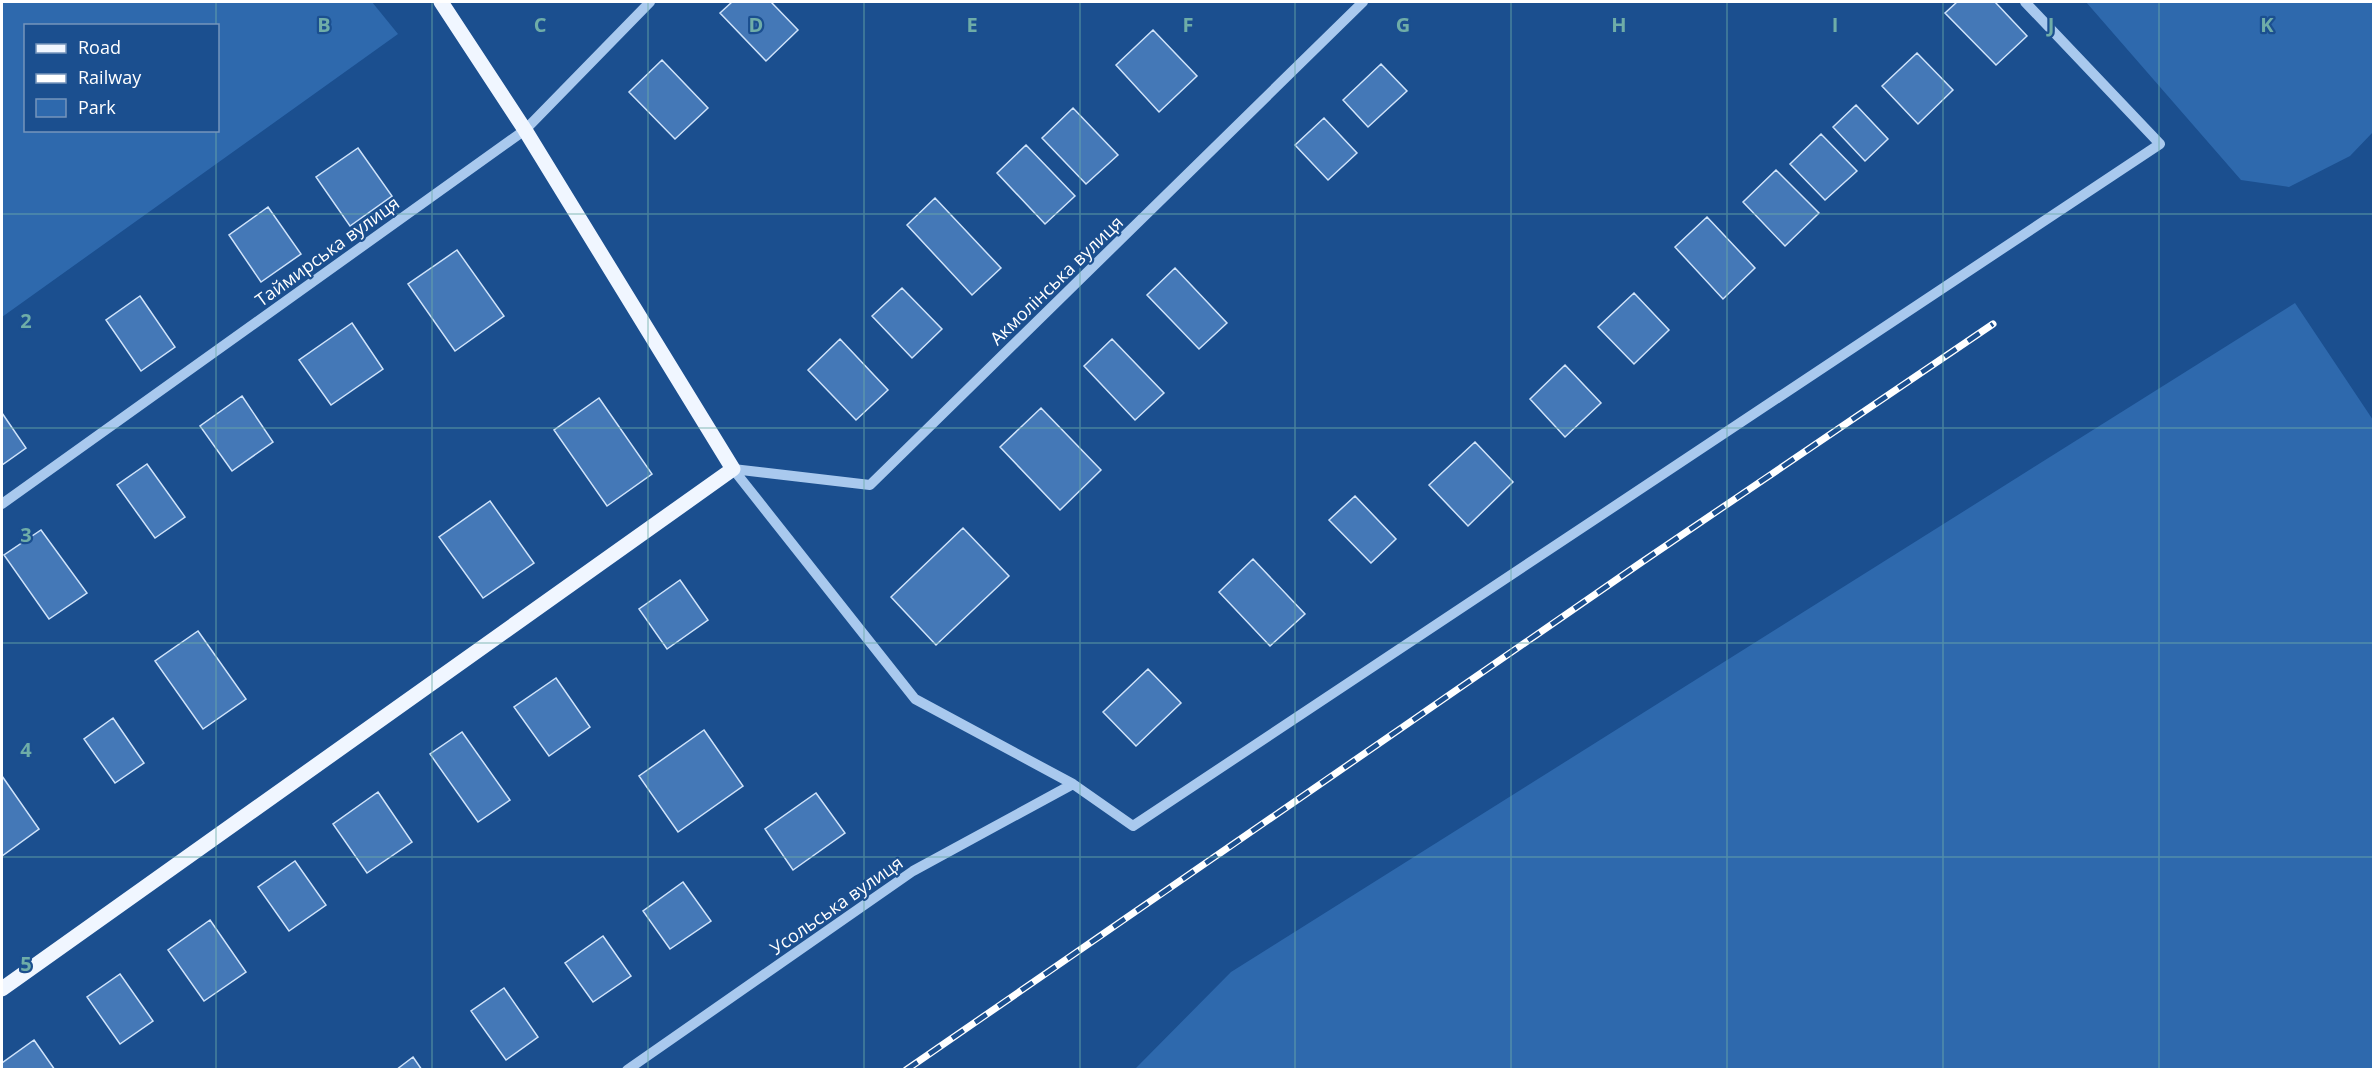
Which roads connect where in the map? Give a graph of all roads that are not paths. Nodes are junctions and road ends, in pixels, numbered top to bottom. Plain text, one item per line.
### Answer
1 (441, 2) edge
2 (650, 2) edge
3 (1363, 2) edge
4 (2025, 2) edge
5 (525, 130) junction
6 (733, 470) junction
7 (2, 504) edge
8 (1073, 783) junction
9 (2, 989) edge
10 (627, 1070) edge

1 - 5 main road
2 - 5 street, Таймирська вулиця
3 - 6 street, Акмолiнська вулиця
4 - 8 street
5 - 6 main road
5 - 7 street, Таймирська вулиця
6 - 8 street
6 - 9 main road
8 - 10 street, Усольська вулиця

